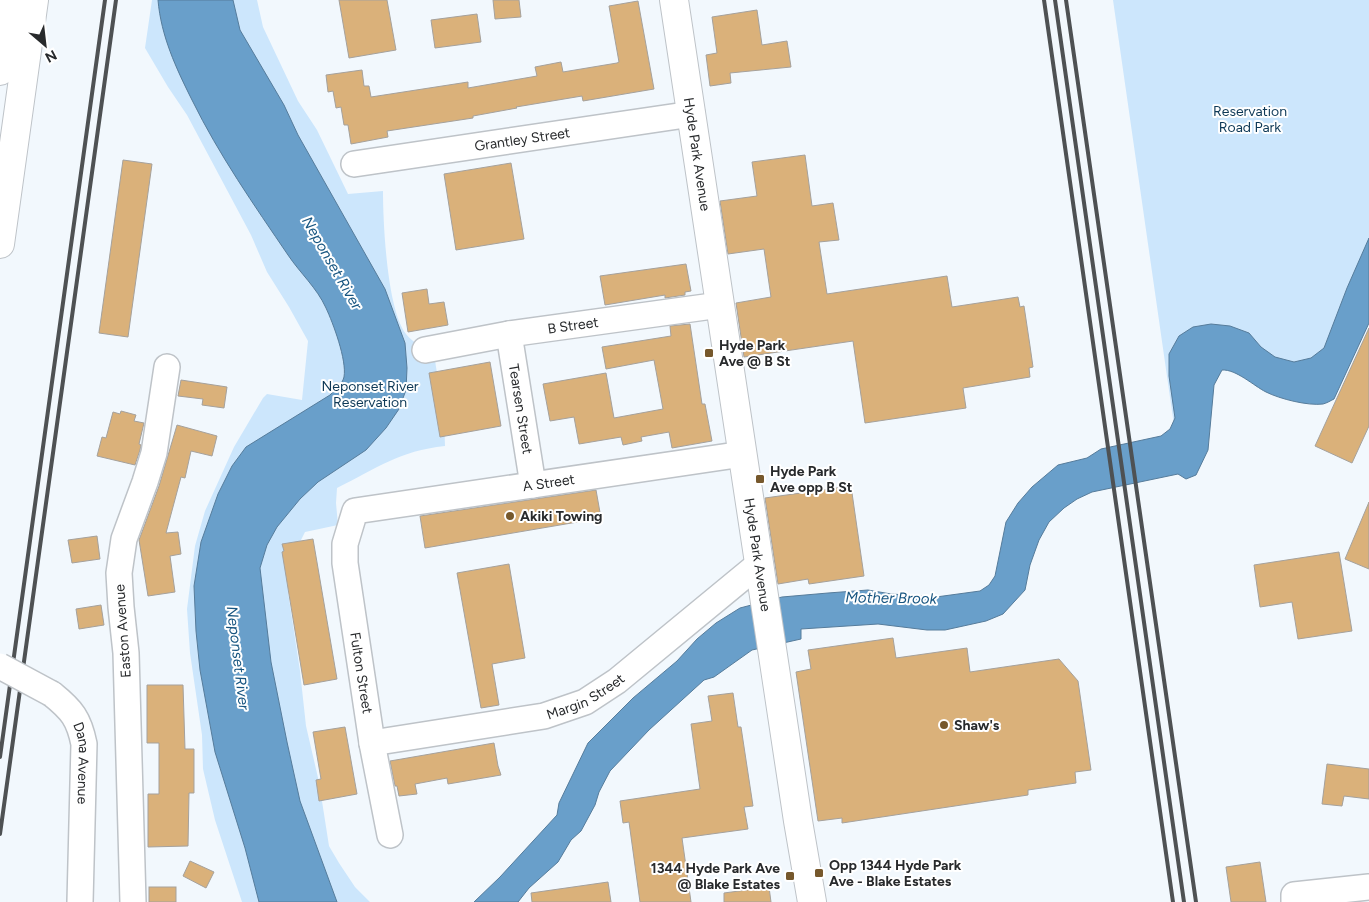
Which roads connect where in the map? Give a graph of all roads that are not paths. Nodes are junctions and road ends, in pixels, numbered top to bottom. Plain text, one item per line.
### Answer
1 (10, 0) edge
2 (34, 0) edge
3 (674, 0) edge
4 (0, 71) edge
5 (692, 114) junction
6 (354, 164) dead end
7 (1, 228) edge
8 (720, 305) junction
9 (509, 334) junction
10 (425, 350) dead end
11 (167, 367) dead end
12 (743, 454) junction
13 (533, 485) junction
14 (355, 511) joint
15 (761, 577) junction
16 (0, 666) edge
17 (372, 743) junction
18 (390, 835) dead end
19 (1369, 887) edge
20 (80, 902) edge
21 (133, 902) edge
22 (812, 902) edge
23 (1294, 902) edge

1 - 4 main road
2 - 7 main road
3 - 5 main road, Hyde Park Avenue
5 - 6 street, Grantley Street
5 - 8 main road, Hyde Park Avenue
8 - 9 street, B Street
8 - 12 main road, Hyde Park Avenue
9 - 10 street, B Street
9 - 13 street, Tearsen Street
11 - 21 street, Easton Avenue
12 - 13 street, A Street
12 - 15 main road, Hyde Park Avenue
13 - 14 street, A Street
14 - 17 street, Fulton Street
15 - 17 street, Margin Street
15 - 22 main road, Hyde Park Avenue
16 - 20 street, Dana Avenue, bridge
17 - 18 street, Fulton Street
19 - 23 street

